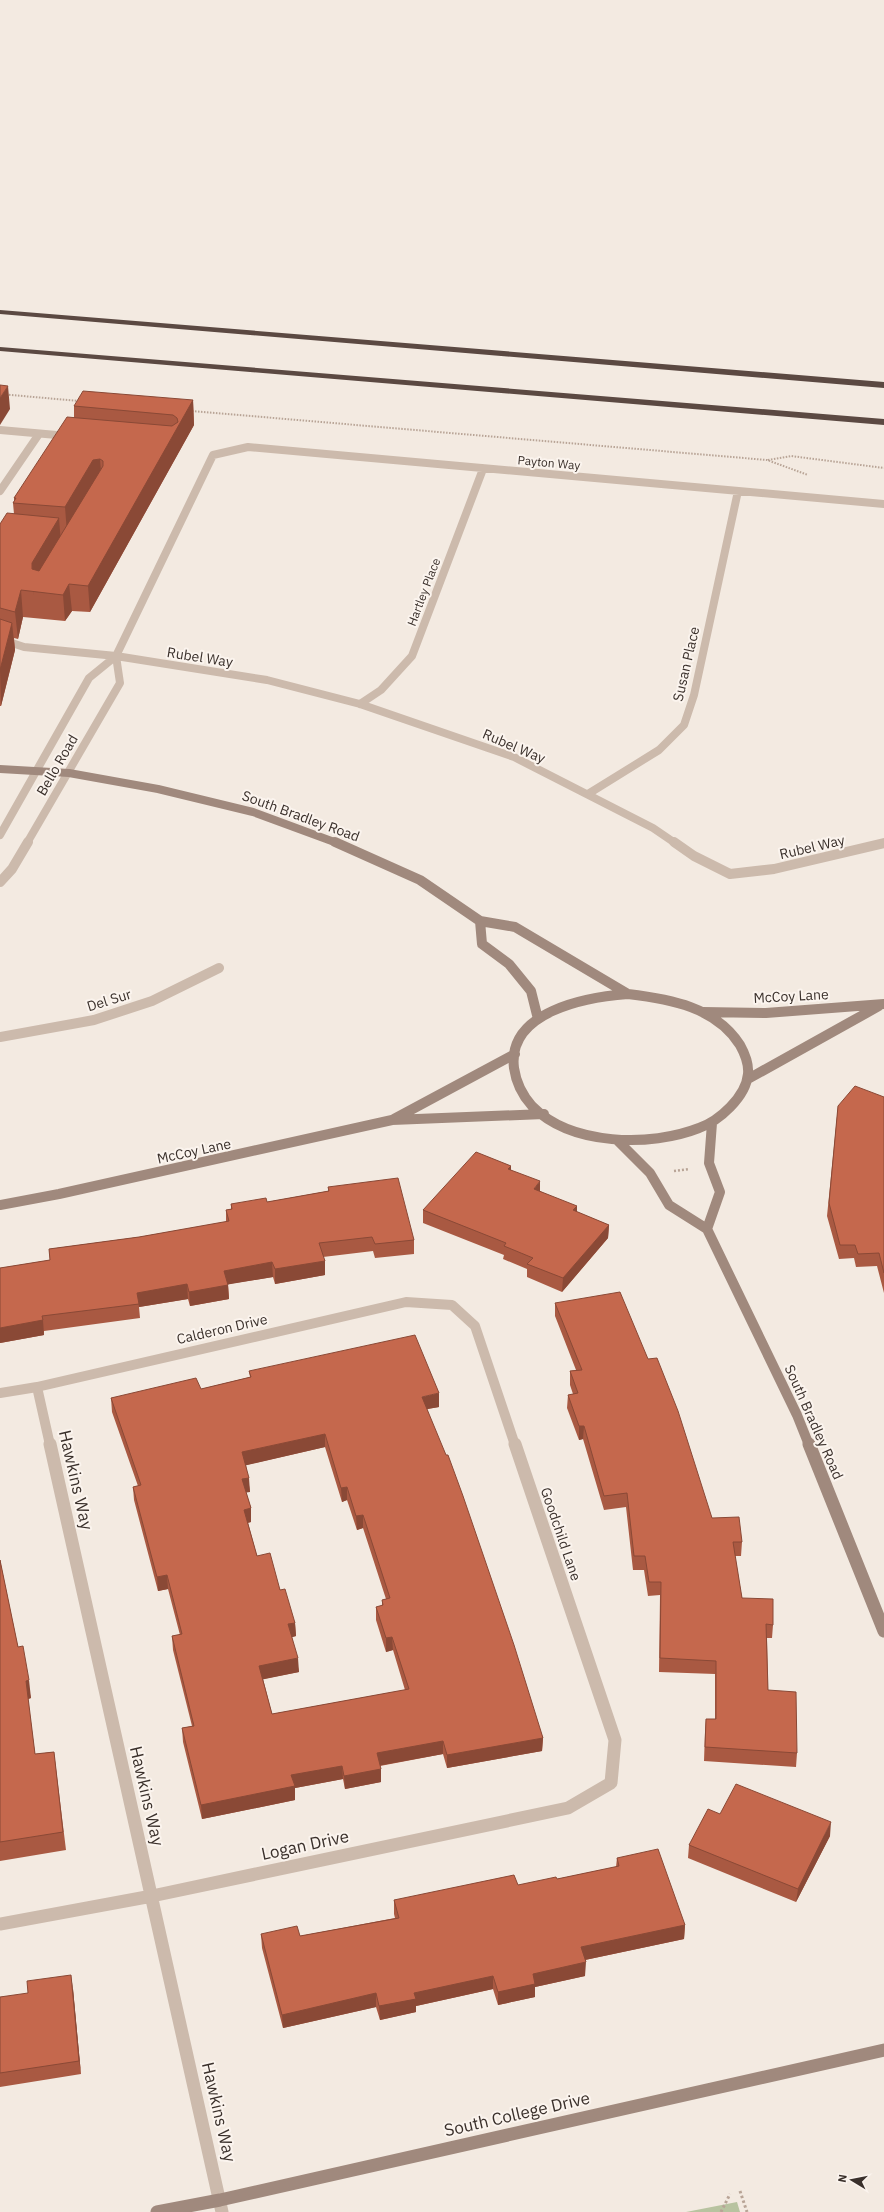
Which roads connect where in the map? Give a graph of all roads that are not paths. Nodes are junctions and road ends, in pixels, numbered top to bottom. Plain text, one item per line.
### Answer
1 (0, 312) edge
2 (0, 349) edge
3 (884, 385) edge
4 (884, 422) edge
5 (0, 430) edge
6 (39, 434) junction
7 (79, 437) edge
8 (213, 456) joint
9 (483, 469) junction
10 (0, 491) edge
11 (738, 491) junction
12 (884, 504) edge
13 (0, 639) edge
14 (116, 656) junction
15 (360, 704) junction
16 (0, 769) edge
17 (37, 771) junction
18 (69, 773) junction
19 (588, 794) junction
20 (0, 835) edge
21 (884, 843) edge
22 (0, 882) edge
23 (480, 922) junction
24 (219, 968) dead end
25 (628, 994) junction
26 (882, 1004) edge
27 (703, 1012) junction
28 (538, 1019) junction
29 (0, 1037) edge
30 (515, 1054) junction
31 (748, 1079) junction
32 (544, 1114) junction
33 (392, 1120) junction
34 (712, 1123) junction
35 (617, 1140) junction
36 (0, 1205) edge
37 (707, 1229) junction
38 (452, 1305) joint
39 (37, 1387) junction
40 (0, 1393) edge
41 (884, 1631) edge
42 (611, 1783) joint
43 (152, 1896) junction
44 (0, 1924) edge
45 (884, 2050) edge
46 (221, 2206) edge
47 (157, 2212) edge

1 - 3 highway
2 - 4 highway
5 - 6 street
6 - 7 street
6 - 10 street
8 - 9 street, Payton Way
8 - 14 street, Bello Road
9 - 11 street, Payton Way
9 - 15 street, Hartley Place
11 - 12 street, Payton Way
11 - 19 street, Susan Place
13 - 14 street, Rubel Way
14 - 15 street, Rubel Way
14 - 17 street, Bello Road
14 - 18 street, Bello Road
15 - 19 street, Rubel Way
16 - 17 street, South Bradley Road
17 - 18 street, South Bradley Road
17 - 20 street, Bello Road
18 - 22 street, Bello Road
18 - 23 street, South Bradley Road
19 - 21 street, Rubel Way
23 - 25 street, South Bradley Road
23 - 28 street
24 - 29 street, Del Sur
25 - 27 street
25 - 28 street
26 - 27 street, McCoy Lane
26 - 31 street, McCoy Lane
27 - 31 street
28 - 30 street
30 - 32 street
30 - 33 street, McCoy Lane
31 - 34 street
32 - 33 street, McCoy Lane
32 - 35 street
33 - 36 street, McCoy Lane
34 - 35 street
34 - 37 street
35 - 37 street
37 - 41 street, South Bradley Road
38 - 39 street, Calderon Drive
38 - 42 street, Goodchild Lane
39 - 40 street, Calderon Drive
39 - 43 street, Hawkins Way
42 - 43 street, Logan Drive
43 - 44 street, Logan Drive
43 - 46 street, Hawkins Way
45 - 46 street, South College Drive
46 - 47 street, South College Drive

